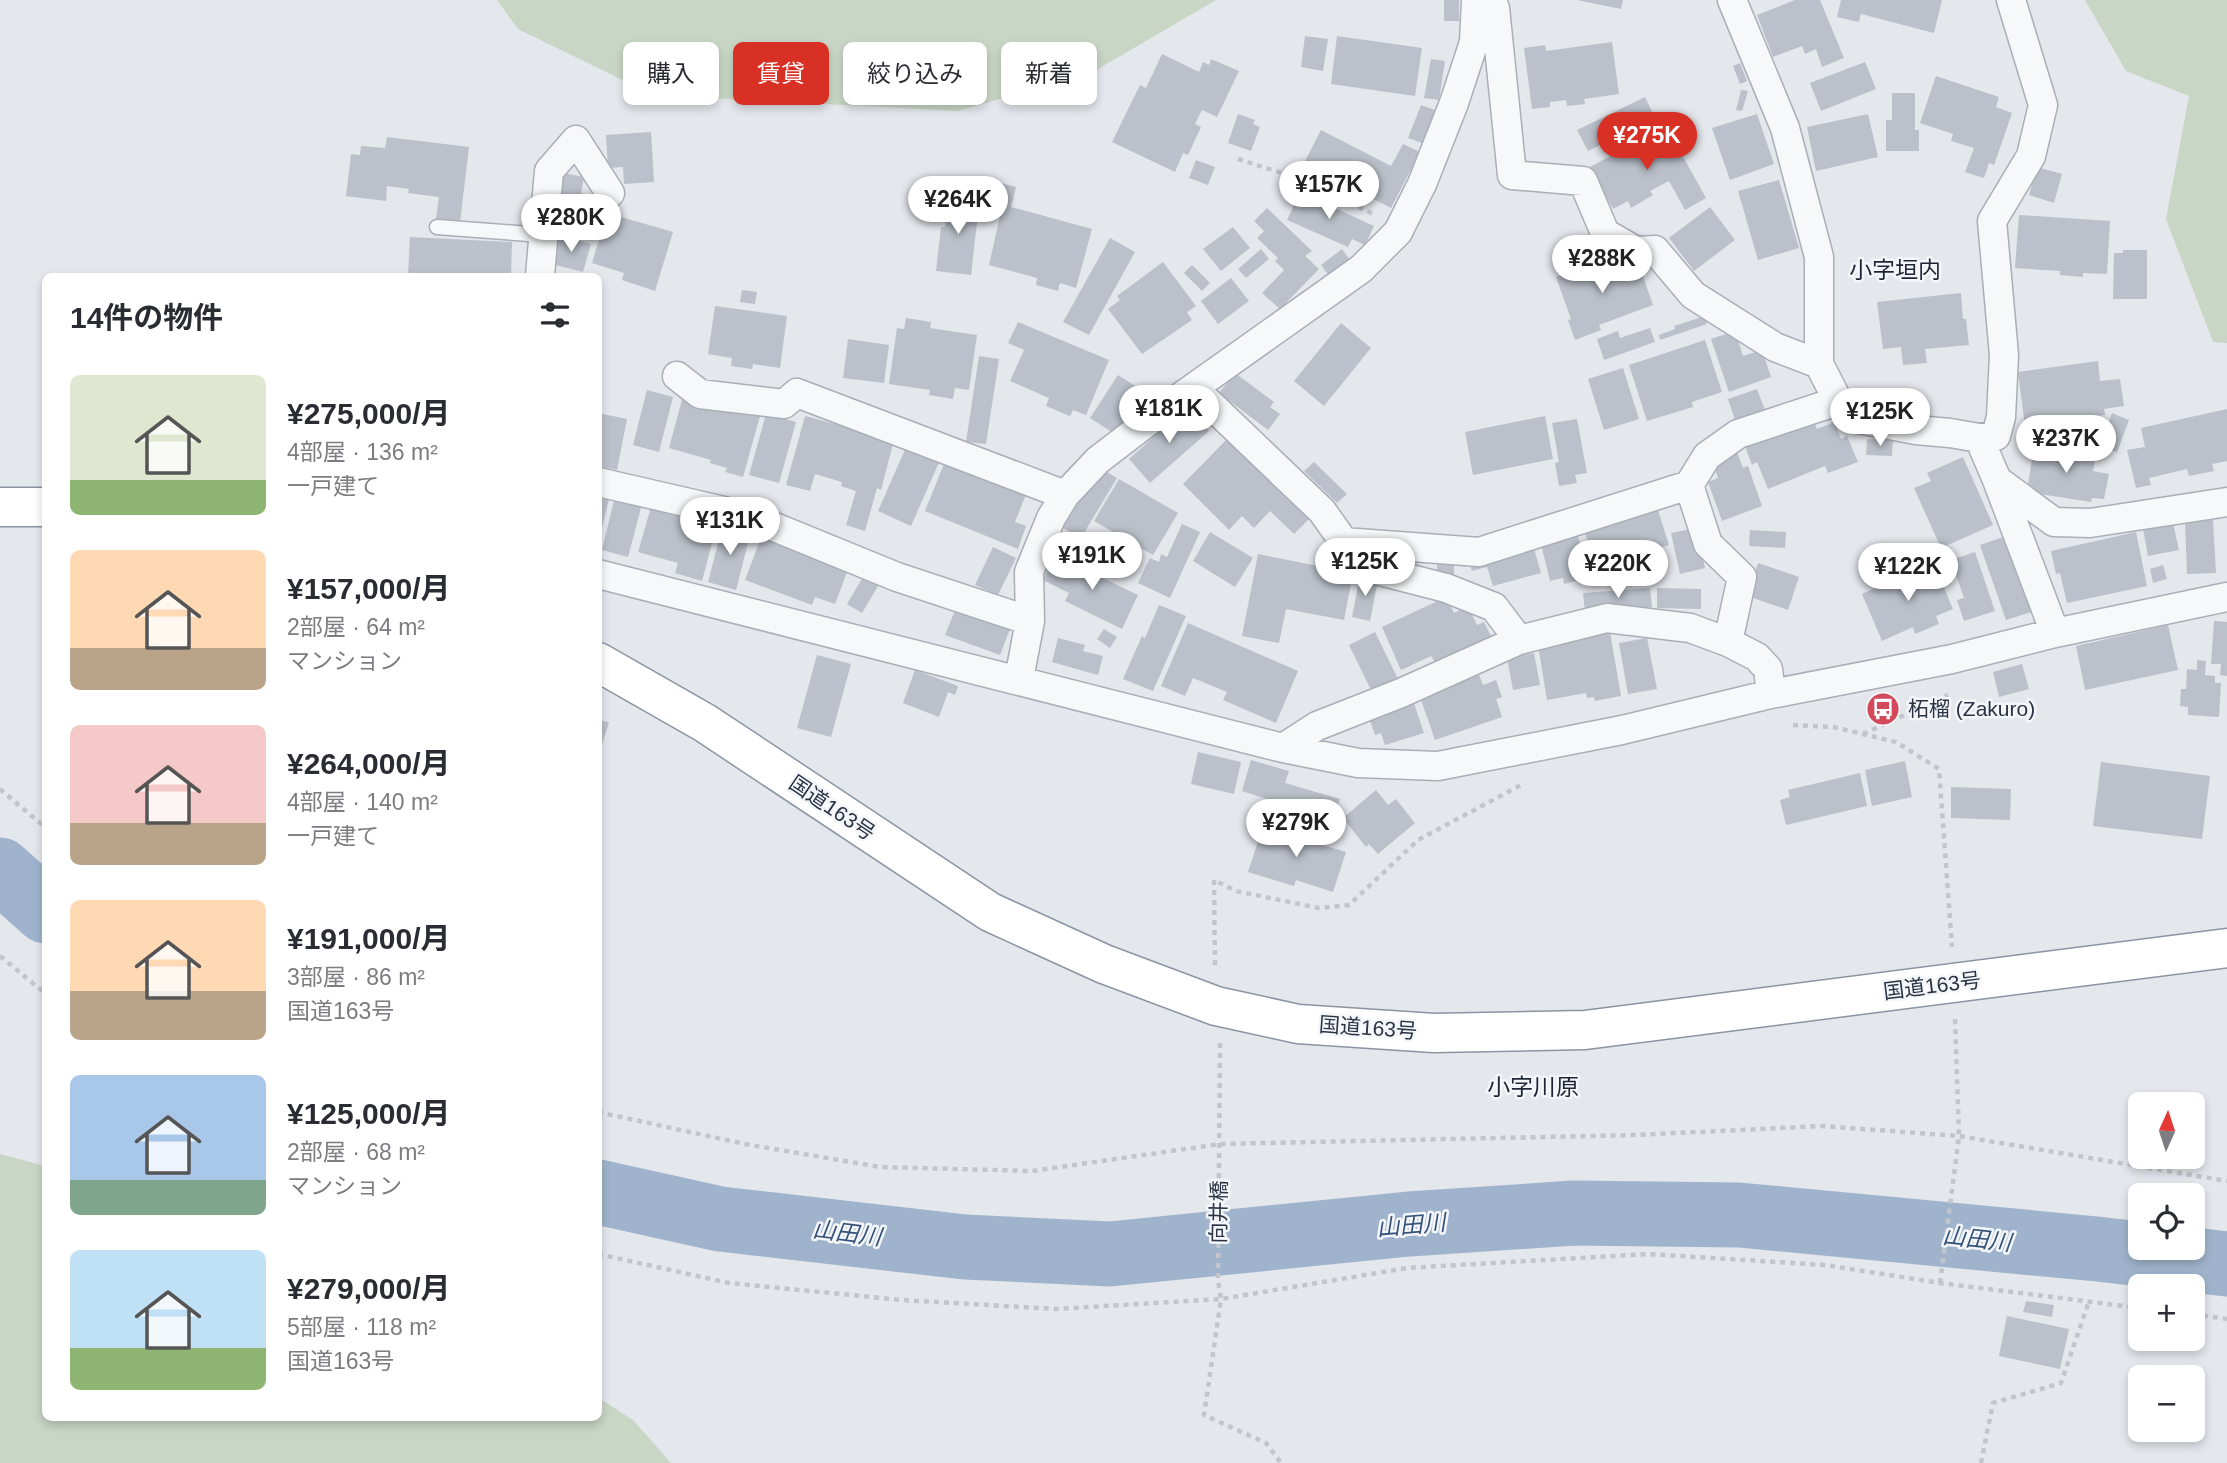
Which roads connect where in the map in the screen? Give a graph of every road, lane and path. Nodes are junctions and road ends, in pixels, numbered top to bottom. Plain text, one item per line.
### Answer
1 (1476, 0) edge
2 (1491, 0) edge
3 (1732, 0) edge
4 (2011, 0) edge
5 (1238, 159) dead end
6 (610, 193) dead end
7 (437, 226) dead end
8 (544, 229) junction
9 (597, 231) dead end
10 (1398, 232) junction
11 (540, 273) edge
12 (1819, 364) junction
13 (677, 376) dead end
14 (1175, 401) junction
15 (1838, 401) junction
16 (1979, 438) junction
17 (1997, 480) junction
18 (602, 483) edge
19 (1689, 485) junction
20 (1065, 495) junction
21 (2227, 502) edge
22 (0, 507) edge
23 (42, 507) edge
24 (1344, 542) junction
25 (602, 575) edge
26 (2227, 597) edge
27 (1030, 621) junction
28 (2055, 633) junction
29 (1519, 640) junction
30 (1728, 642) junction
31 (1952, 659) junction
32 (602, 664) edge
33 (1019, 679) junction
34 (1771, 694) junction
35 (1787, 724) dead end
36 (1863, 734) junction
37 (1283, 748) junction
38 (1532, 780) dead end
39 (0, 789) edge
40 (42, 825) edge
41 (2227, 948) edge
42 (0, 956) edge
43 (1954, 983) junction
44 (42, 991) edge
45 (1218, 1006) junction
46 (602, 1113) edge
47 (1959, 1136) junction
48 (1220, 1144) junction
49 (2227, 1181) edge
50 (602, 1255) edge
51 (1940, 1283) junction
52 (1221, 1299) junction
53 (2089, 1301) junction
54 (2128, 1306) edge
55 (2205, 1316) edge
56 (2227, 1319) edge
57 (1281, 1463) edge
58 (1981, 1463) edge

1 - 10 street
2 - 12 street
3 - 12 street
4 - 16 street
5 - 10 path
6 - 8 street
7 - 8 lane
8 - 9 lane
8 - 11 street
10 - 14 street
12 - 15 street
13 - 20 street
14 - 20 street
14 - 24 street
15 - 16 street
15 - 19 street
16 - 17 street
17 - 21 street
17 - 28 street
18 - 27 street
19 - 24 street
19 - 30 street
20 - 27 street
22 - 23 highway
24 - 29 street
25 - 33 street
26 - 28 street
27 - 33 street
28 - 31 street
29 - 30 street
29 - 37 street
30 - 34 street
31 - 34 street
31 - 36 path
32 - 45 highway, 国道163号
33 - 37 street
34 - 37 street
35 - 36 path
36 - 43 path
38 - 45 path, 向井橋
39 - 40 path
41 - 43 highway, 国道163号
42 - 44 path
43 - 45 highway, 国道163号
43 - 47 path
45 - 48 path, 向井橋
46 - 48 path
47 - 48 path
47 - 49 path
47 - 51 path
48 - 52 path, 向井橋
50 - 52 path
51 - 52 path
51 - 53 path
52 - 57 path, 向井橋
53 - 54 path
53 - 58 path
55 - 56 path

